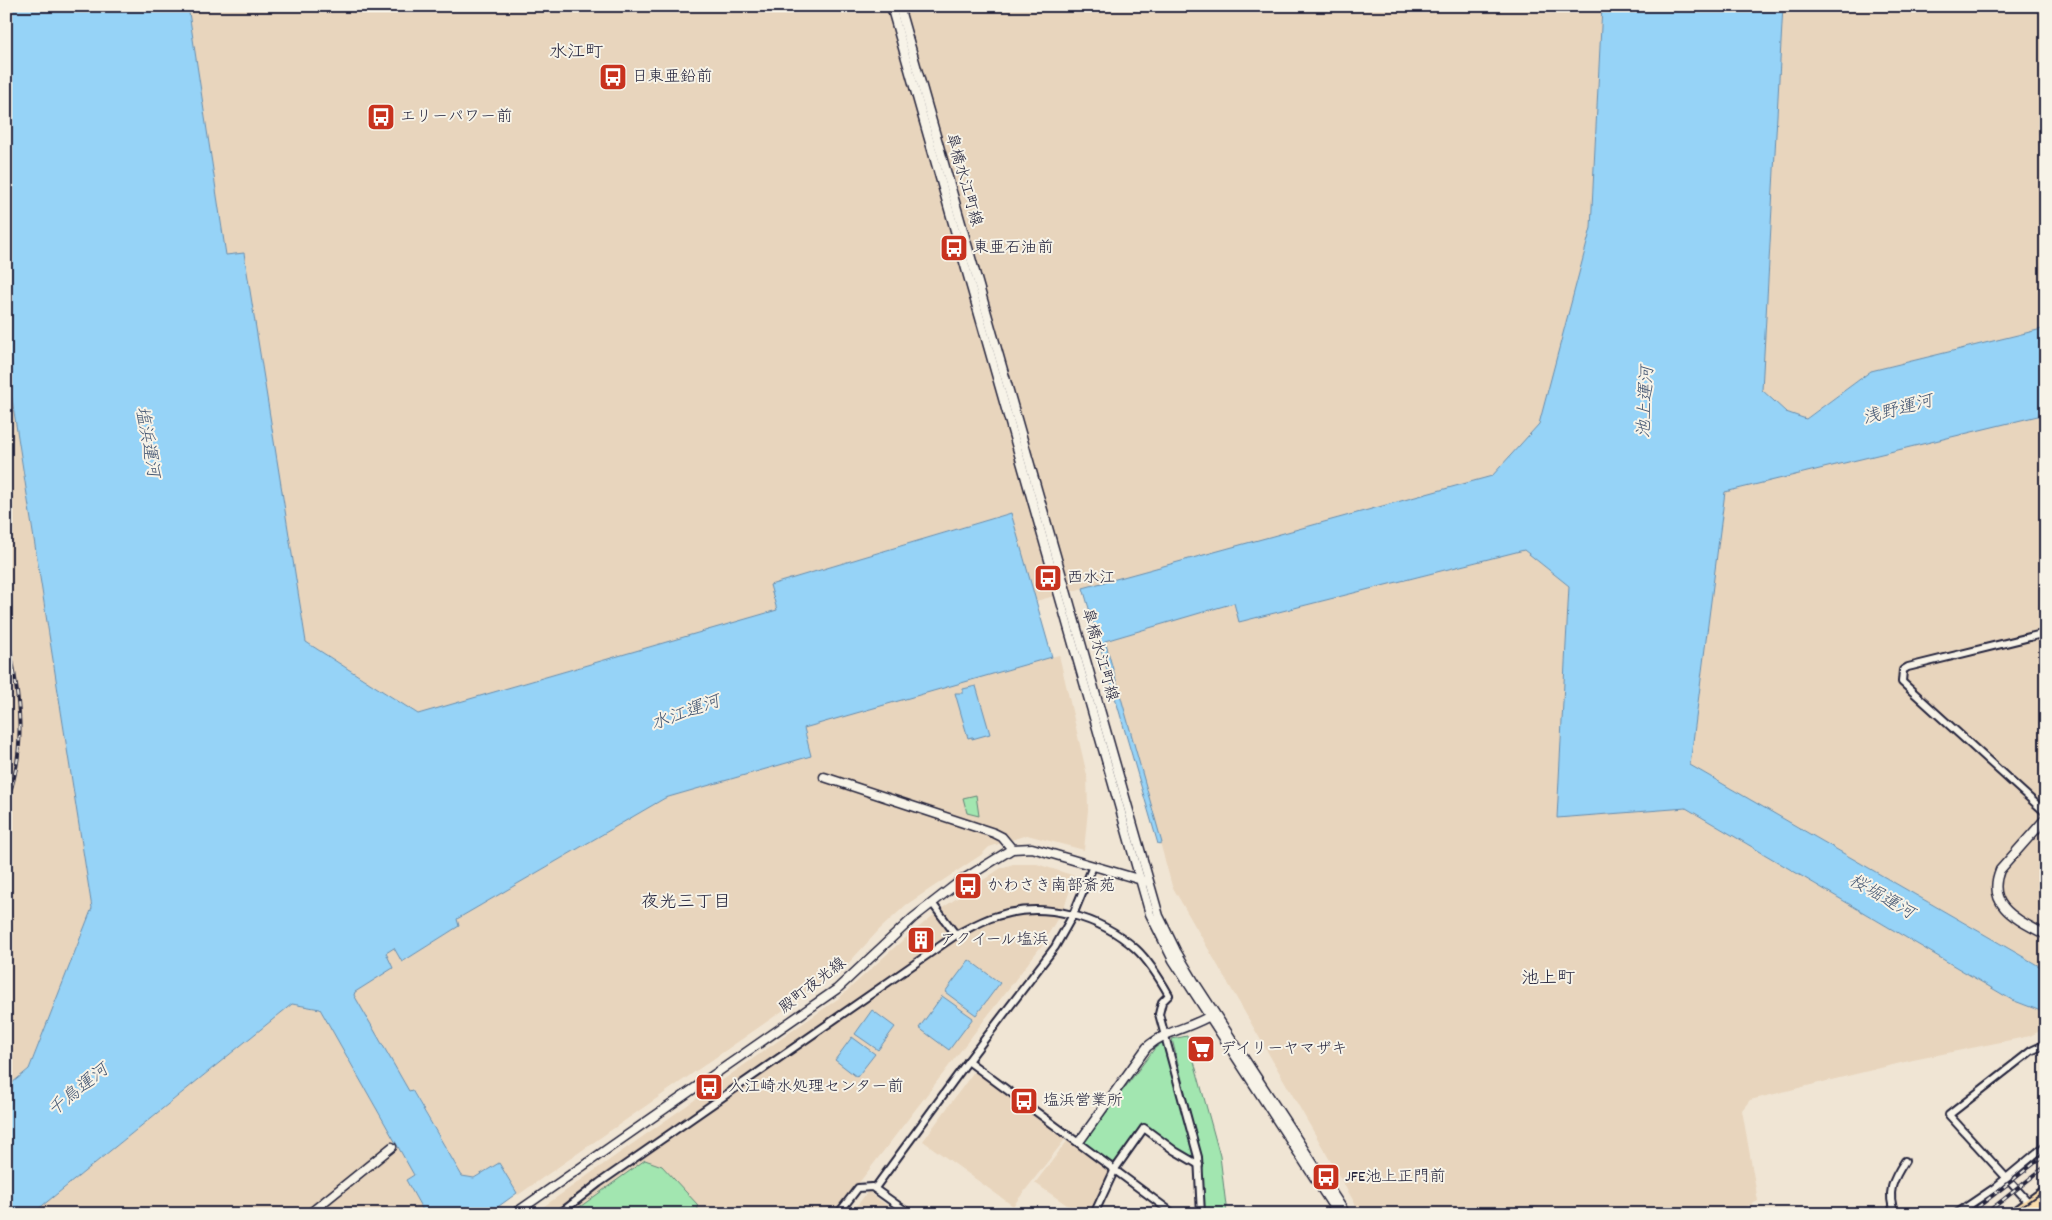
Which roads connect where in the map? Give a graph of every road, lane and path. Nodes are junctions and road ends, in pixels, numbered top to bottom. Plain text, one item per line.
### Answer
1 (891, 6) edge
2 (899, 6) edge
3 (2046, 633) edge
4 (824, 777) dead end
5 (2046, 813) edge
6 (2046, 818) edge
7 (1012, 850) junction
8 (1093, 866) junction
9 (1145, 881) junction
10 (932, 903) junction
11 (1073, 915) junction
12 (956, 935) junction
13 (2046, 935) edge
14 (1212, 1015) junction
15 (1164, 1035) junction
16 (2046, 1044) edge
17 (968, 1061) junction
18 (1079, 1142) junction
19 (2046, 1145) edge
20 (392, 1147) dead end
21 (1905, 1161) dead end
22 (1199, 1165) junction
23 (1115, 1169) junction
24 (2007, 1178) junction
25 (875, 1188) junction
26 (2046, 1191) edge
27 (2046, 1197) edge
28 (2030, 1203) junction
29 (2046, 1207) edge
30 (309, 1214) edge
31 (514, 1214) edge
32 (558, 1214) edge
33 (838, 1214) edge
34 (910, 1214) edge
35 (1094, 1214) edge
36 (1174, 1214) edge
37 (1201, 1214) edge
38 (1338, 1214) edge
39 (1346, 1214) edge
40 (1895, 1214) edge
41 (1956, 1214) edge
42 (2014, 1214) edge
43 (2022, 1214) edge
44 (2038, 1214) edge

1 - 9 street, 皐橋水江町線
2 - 9 street, 皐橋水江町線
3 - 5 street
4 - 7 street
6 - 13 street
7 - 8 street, 殿町夜光線
7 - 10 street, 殿町夜光線
8 - 9 street, 殿町夜光線
8 - 11 street
9 - 14 street, 皐橋水江町線
10 - 12 street
10 - 31 street, 殿町夜光線
11 - 12 street
11 - 15 street
11 - 17 street
12 - 32 street
14 - 15 street
14 - 38 street
14 - 39 street, 皐橋水江町線
15 - 18 street
15 - 22 street
16 - 24 street
17 - 18 street
17 - 25 street
18 - 23 street
19 - 24 street
20 - 30 street
21 - 40 street
22 - 23 street
22 - 37 street
23 - 35 street
23 - 36 street
24 - 28 street
24 - 41 street
25 - 33 street
25 - 34 street
26 - 28 main road
27 - 43 highway, bridge
28 - 42 main road
28 - 44 street
29 - 44 highway, bridge

